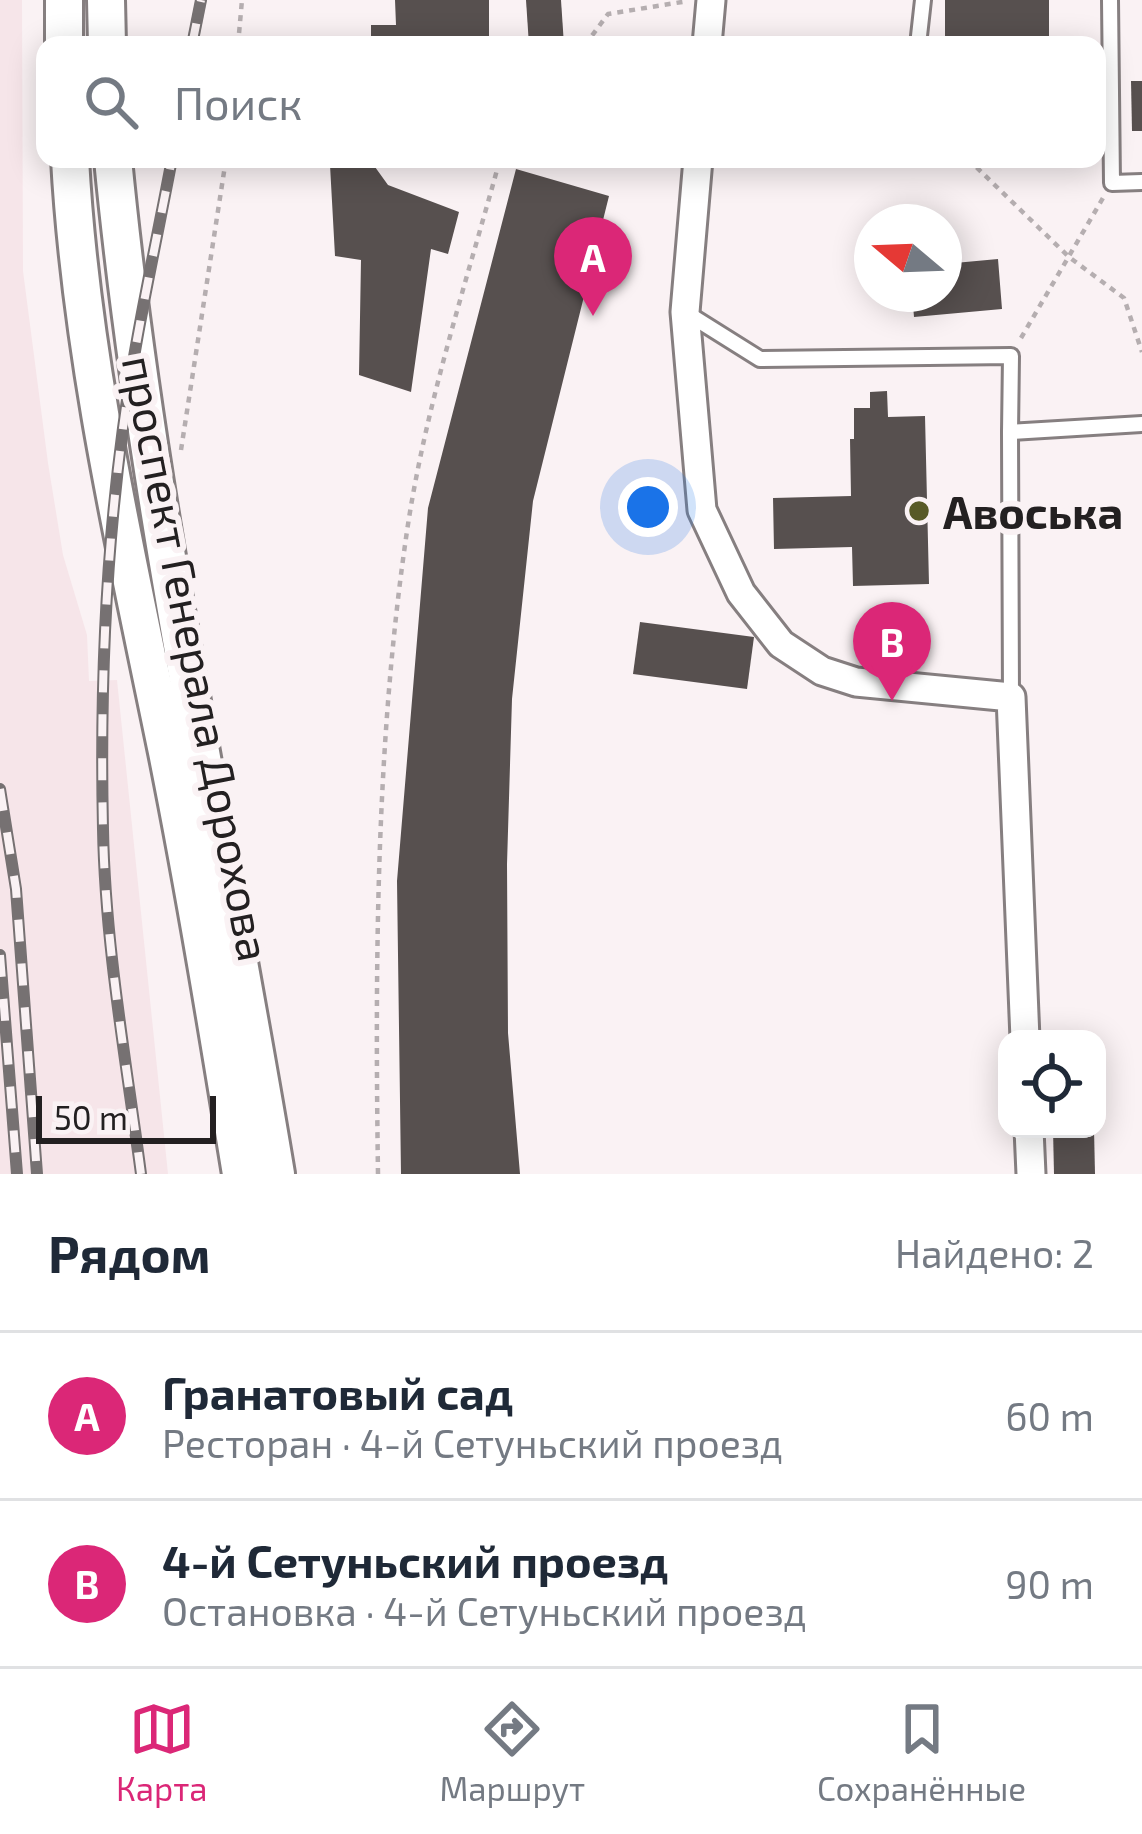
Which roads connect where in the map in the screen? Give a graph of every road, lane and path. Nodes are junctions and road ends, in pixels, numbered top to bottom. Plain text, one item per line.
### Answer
1 (64, 0) edge
2 (106, 0) edge
3 (242, 0) edge
4 (694, 0) edge
5 (711, 0) edge
6 (923, 0) edge
7 (1110, 0) edge
8 (64, 36) edge
9 (107, 36) edge
10 (239, 36) edge
11 (592, 36) edge
12 (708, 36) edge
13 (919, 36) edge
14 (71, 168) edge
15 (114, 168) edge
16 (225, 168) edge
17 (498, 168) edge
18 (697, 168) edge
19 (977, 168) edge
20 (1142, 182) edge
21 (1112, 183) junction
22 (1069, 257) junction
23 (685, 312) junction
24 (1142, 352) edge
25 (1011, 356) junction
26 (1142, 424) edge
27 (1010, 432) junction
28 (178, 470) dead end
29 (1011, 697) junction
30 (1025, 1030) edge
31 (1029, 1138) edge
32 (242, 1174) edge
33 (276, 1174) edge
34 (378, 1174) edge
35 (1031, 1174) edge

1 - 8 main road
2 - 9 main road
3 - 10 path
4 - 11 path
5 - 12 street
6 - 13 lane
7 - 21 lane
14 - 32 main road, проспект Генерала Дорохова
15 - 33 main road, проспект Генерала Дорохова
16 - 28 path
17 - 34 path
18 - 23 street
19 - 22 path
20 - 21 lane
21 - 22 path
22 - 24 path
22 - 25 path
23 - 25 lane
23 - 29 street
25 - 27 lane
26 - 27 lane
27 - 29 lane
29 - 30 street
31 - 35 street

